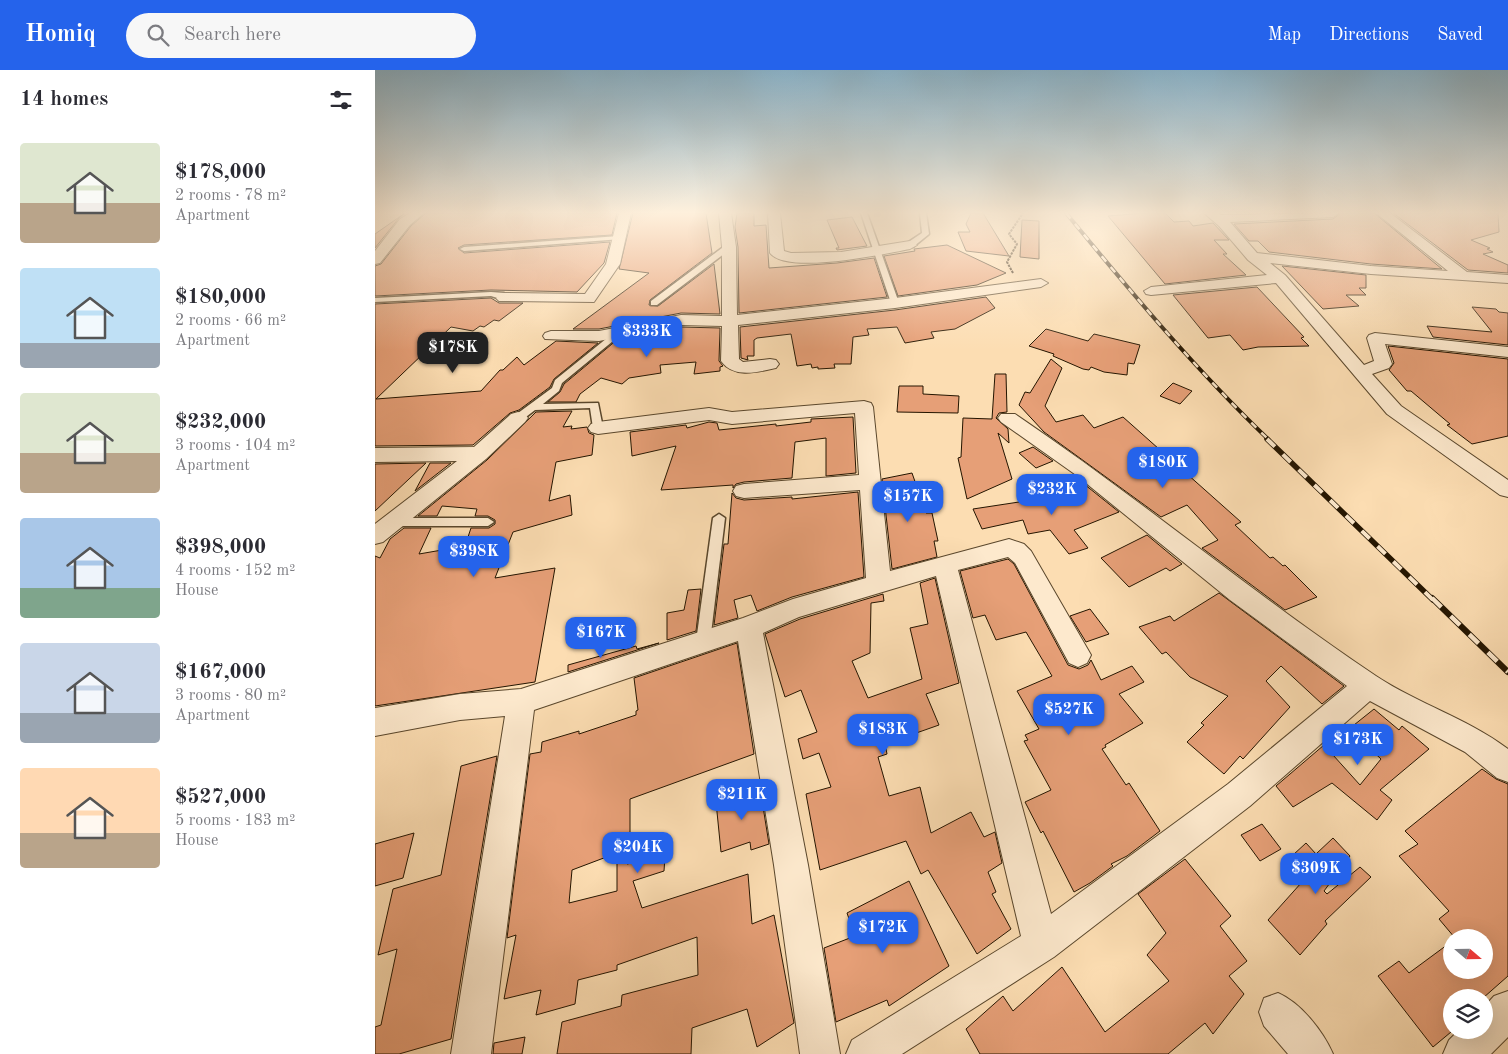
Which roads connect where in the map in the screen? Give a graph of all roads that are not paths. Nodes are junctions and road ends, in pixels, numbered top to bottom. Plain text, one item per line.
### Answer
1 (614, 259) edge
2 (713, 259) edge
3 (729, 259) edge
4 (794, 259) edge
5 (813, 259) edge
6 (879, 259) edge
7 (1254, 259) edge
8 (1262, 259) edge
9 (1443, 259) edge
10 (1462, 274) junction
11 (1280, 278) junction
12 (1508, 278) edge
13 (1034, 283) road end
14 (1151, 291) dead end
15 (504, 298) joint
16 (375, 300) edge
17 (654, 303) dead end
18 (895, 303) junction
19 (729, 321) junction
20 (620, 332) junction
21 (551, 336) dead end
22 (1508, 352) edge
23 (770, 364) dead end
24 (1360, 372) junction
25 (525, 413) junction
26 (1008, 418) dead end
27 (598, 428) joint
28 (479, 454) junction
29 (375, 455) edge
30 (869, 482) junction
31 (1508, 490) edge
32 (744, 491) dead end
33 (719, 518) dead end
34 (394, 522) junction
35 (488, 522) dead end
36 (375, 536) edge
37 (945, 564) junction
38 (879, 584) junction
39 (749, 626) junction
40 (703, 642) junction
41 (1077, 655) dead end
42 (1368, 686) junction
43 (521, 702) junction
44 (375, 722) edge
45 (1508, 766) edge
46 (1041, 944) junction
47 (1508, 1010) edge
48 (1278, 1012) dead end
49 (471, 1054) edge
50 (820, 1054) edge
51 (866, 1054) edge
52 (1313, 1054) edge
53 (1463, 1054) edge

1 - 15 street
2 - 17 lane
3 - 19 street
4 - 5 street
6 - 18 lane
7 - 11 street
8 - 10 street
9 - 10 street
10 - 12 street
11 - 14 street
11 - 24 street
13 - 18 street
15 - 16 lane
18 - 19 street
19 - 20 street
19 - 23 street
20 - 21 street
20 - 25 lane
22 - 24 street
24 - 31 street
25 - 27 lane
25 - 28 street
26 - 42 street
27 - 30 street
28 - 29 street
28 - 34 street
30 - 32 street
30 - 38 street
33 - 40 lane
34 - 35 lane
34 - 36 street
37 - 38 street
37 - 41 street
37 - 46 street
38 - 39 street
39 - 40 street
39 - 50 street
40 - 43 street
42 - 45 street
42 - 46 street
43 - 44 street
43 - 49 street
46 - 51 street
47 - 53 street
48 - 52 street

